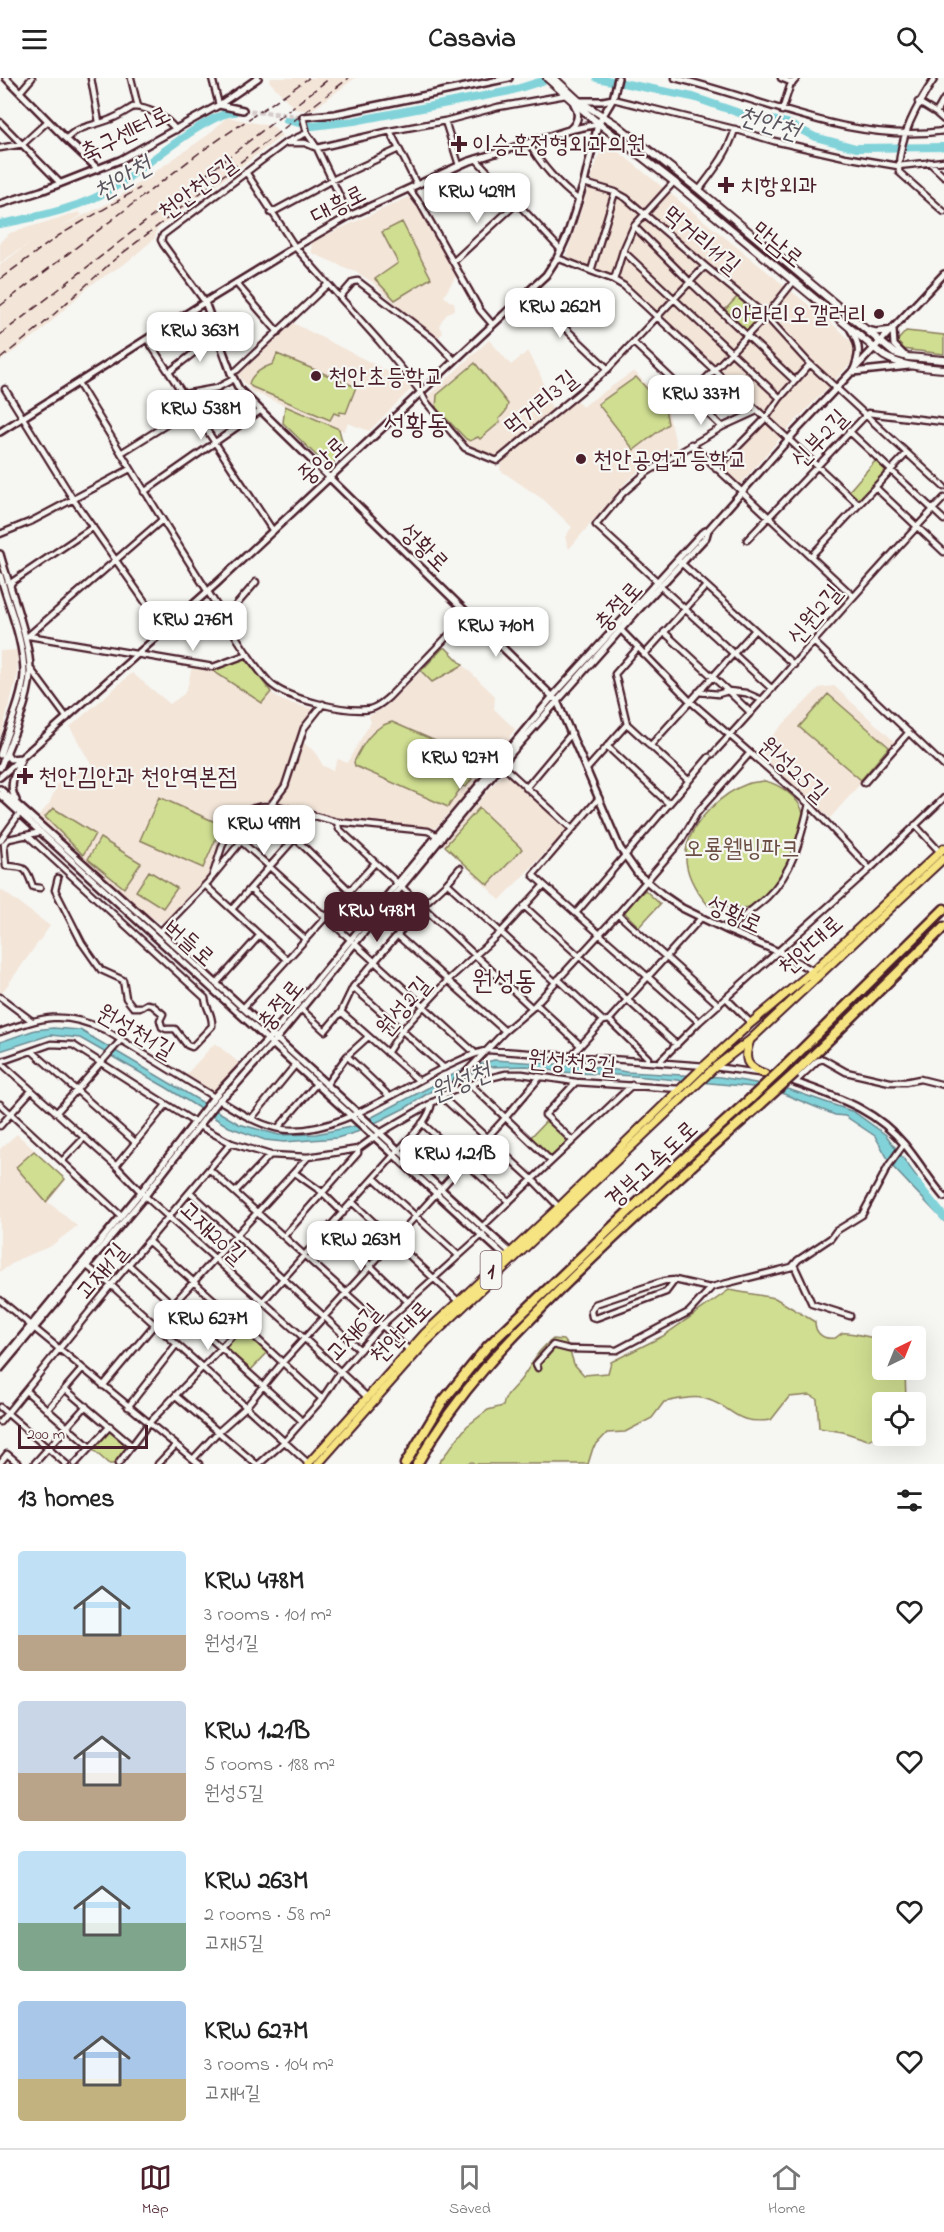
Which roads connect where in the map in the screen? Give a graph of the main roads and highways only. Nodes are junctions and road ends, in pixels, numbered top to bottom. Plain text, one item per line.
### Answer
1 (547, 78) edge
2 (554, 78) edge
3 (568, 96) junction
4 (633, 137) junction
5 (627, 145) junction
6 (851, 323) junction
7 (878, 346) junction
8 (904, 356) junction
9 (944, 360) edge
10 (900, 364) junction
11 (944, 369) edge
12 (943, 853) edge
13 (944, 909) edge
14 (944, 927) edge
15 (750, 1040) junction
16 (707, 1068) junction
17 (765, 1074) road end
18 (510, 1257) junction
19 (308, 1464) edge
20 (318, 1464) edge
21 (405, 1464) edge
22 (417, 1464) edge

1 - 3 main road
2 - 3 main road
3 - 4 main road, 만남로
3 - 5 main road, 만남로
4 - 5 main road
4 - 6 main road, 만남로
5 - 6 main road, 만남로
6 - 7 main road, 만남로
6 - 7 main road, 만남로
7 - 8 main road, 만남로
7 - 10 main road, 만남로
8 - 9 main road, 만남로
8 - 10 main road
10 - 11 main road, 만남로
12 - 15 main road, 천안대로 / 1
12 - 16 main road, 천안대로 / 1
13 - 21 highway, 경부고속도로 / 1, bridge
14 - 22 highway, 경부고속도로, bridge
15 - 16 main road, 천안대로 / 1
15 - 17 main road
16 - 18 main road, 천안대로 / 1
16 - 18 main road, 천안대로 / 1
18 - 19 main road, 천안대로 / 1
18 - 20 main road, 천안대로 / 1

